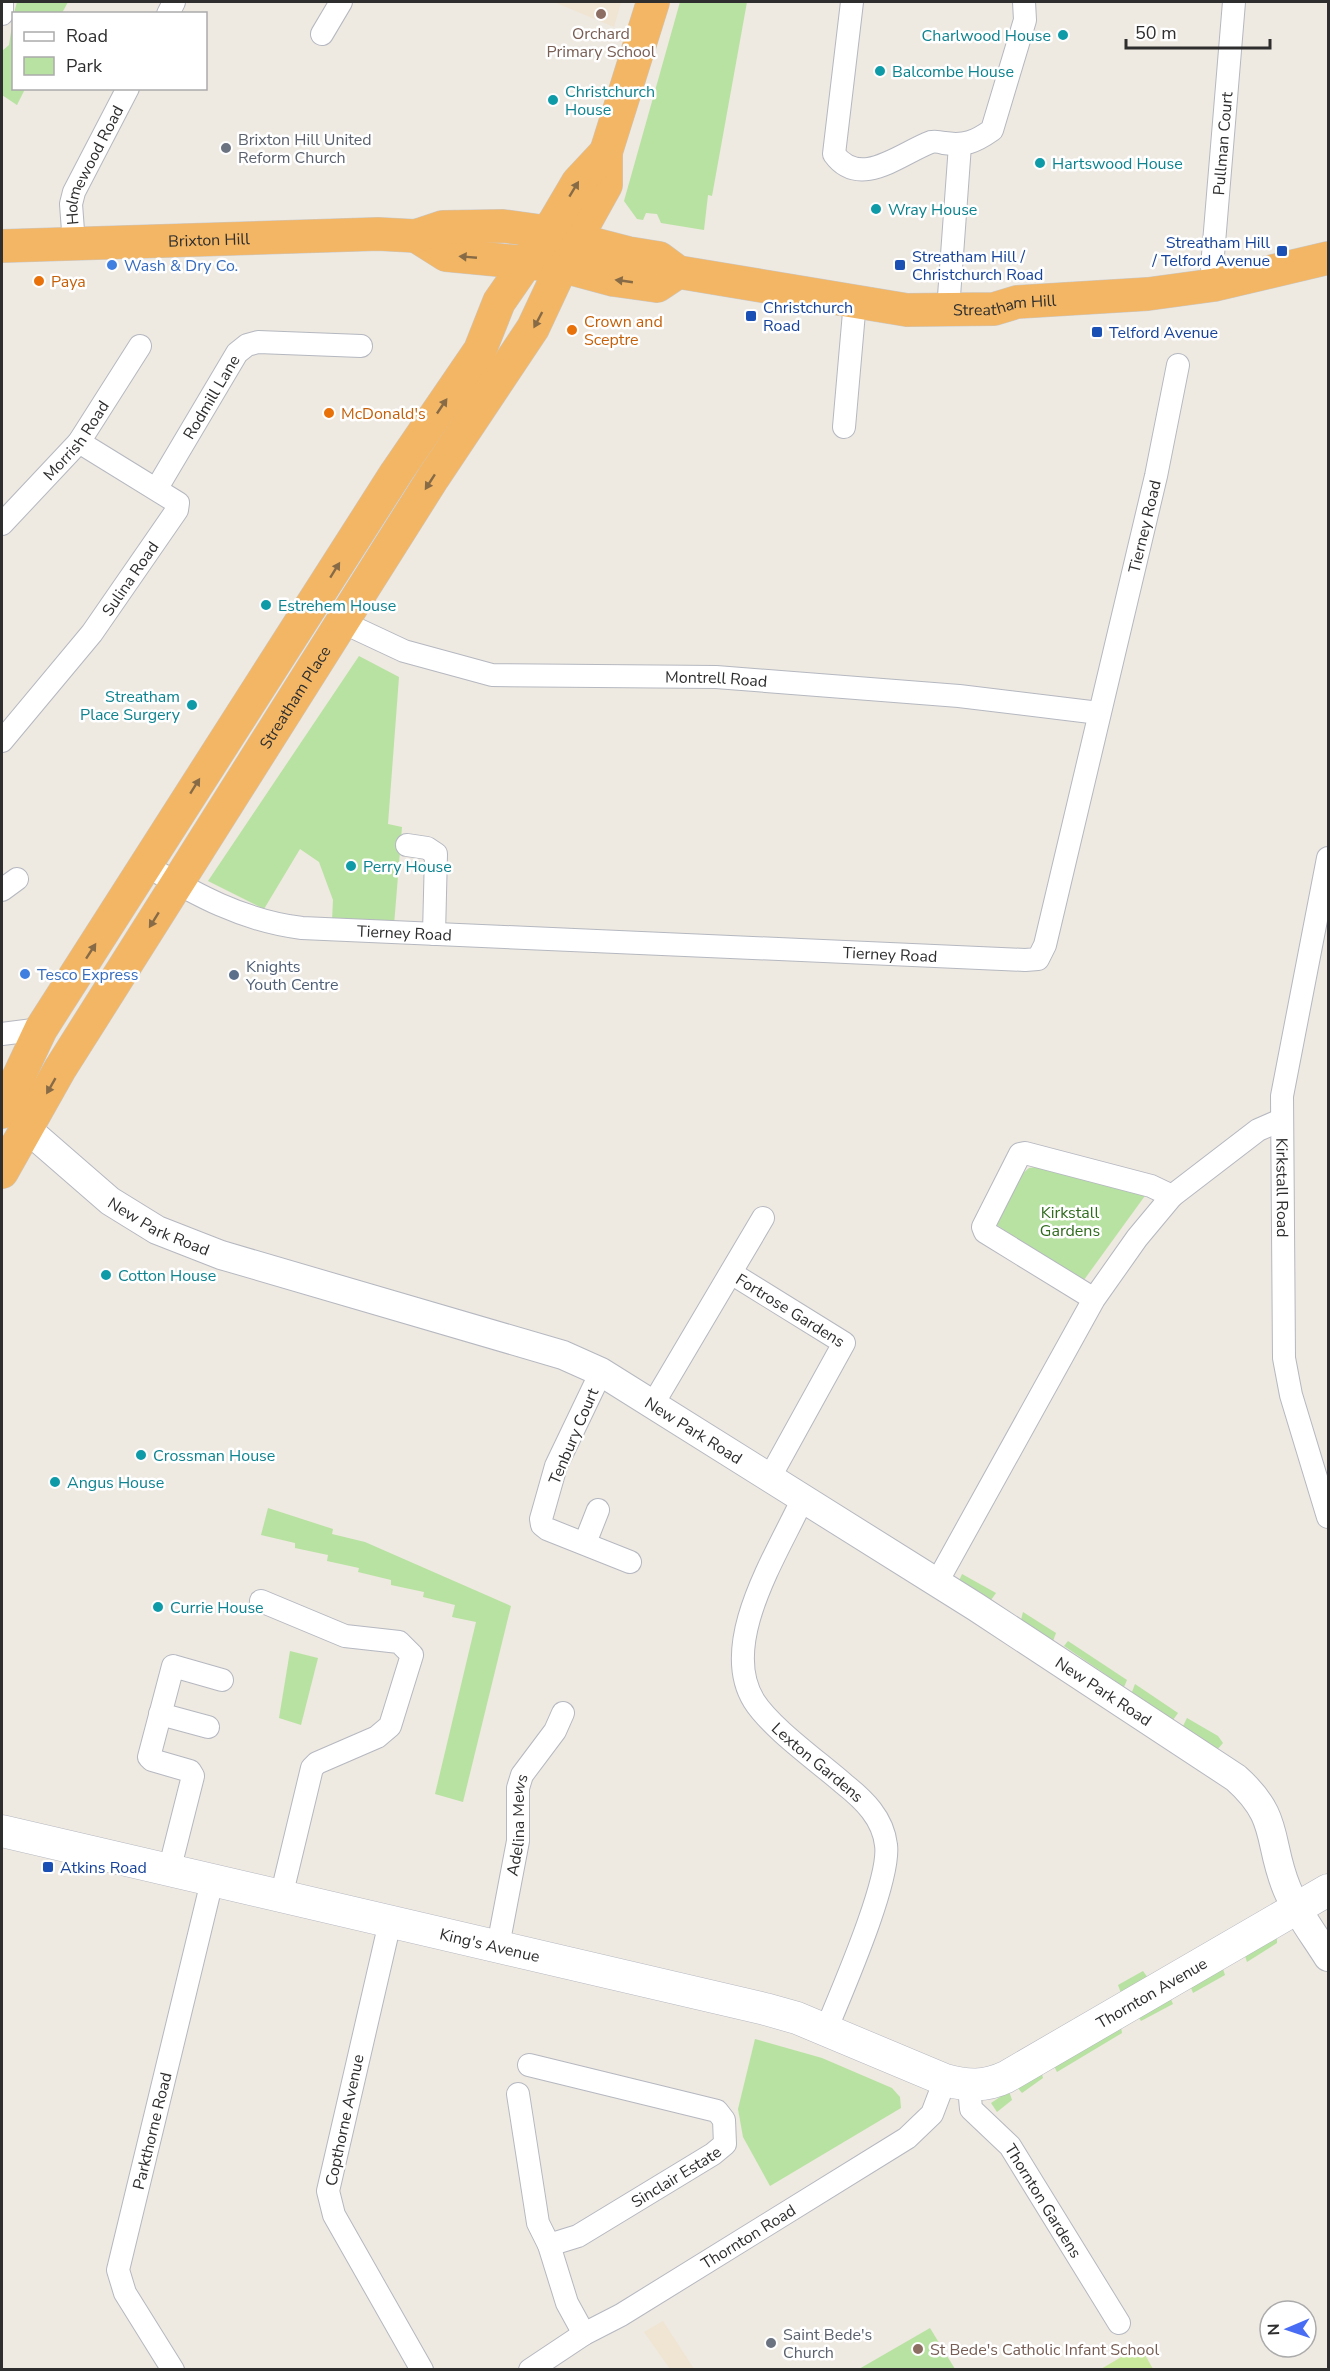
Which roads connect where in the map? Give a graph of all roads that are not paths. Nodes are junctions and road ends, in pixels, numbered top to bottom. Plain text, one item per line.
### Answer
1 (2, 2) edge
2 (341, 2) edge
3 (653, 2) edge
4 (852, 2) edge
5 (1024, 2) edge
6 (1234, 2) edge
7 (2, 14) edge
8 (322, 34) dead end
9 (127, 90) edge
10 (960, 145) junction
11 (416, 236) junction
12 (74, 244) junction
13 (2, 246) edge
14 (561, 246) junction
15 (1329, 258) edge
16 (526, 262) junction
17 (1214, 285) junction
18 (855, 302) junction
19 (948, 310) junction
20 (140, 346) dead end
21 (361, 346) dead end
22 (480, 350) junction
23 (1178, 365) dead end
24 (844, 427) dead end
25 (79, 442) junction
26 (157, 488) junction
27 (2, 524) edge
28 (342, 622) junction
29 (1099, 713) junction
30 (2, 741) edge
31 (407, 845) dead end
32 (1329, 858) edge
33 (145, 865) junction
34 (177, 884) junction
35 (434, 934) junction
36 (40, 1029) junction
37 (2, 1034) edge
38 (9, 1107) edge
39 (1281, 1120) junction
40 (2, 1172) edge
41 (1172, 1196) junction
42 (763, 1218) dead end
43 (731, 1273) junction
44 (1094, 1299) junction
45 (601, 1372) junction
46 (653, 1404) junction
47 (770, 1477) junction
48 (803, 1498) junction
49 (598, 1510) dead end
50 (1329, 1517) edge
51 (585, 1543) junction
52 (630, 1562) dead end
53 (936, 1584) junction
54 (261, 1601) dead end
55 (222, 1680) dead end
56 (563, 1713) dead end
57 (160, 1714) junction
58 (207, 1727) dead end
59 (2, 1831) edge
60 (169, 1871) junction
61 (212, 1881) junction
62 (1329, 1890) edge
63 (281, 1897) junction
64 (1297, 1908) junction
65 (390, 1922) junction
66 (498, 1946) junction
67 (1329, 1957) edge
68 (826, 2030) junction
69 (529, 2065) dead end
70 (957, 2083) junction
71 (518, 2094) dead end
72 (549, 2245) junction
73 (1119, 2323) dead end
74 (584, 2334) junction
75 (173, 2370) edge
76 (422, 2370) edge
77 (530, 2370) edge

1 - 7 street
2 - 8 street
3 - 14 highway
4 - 10 street
5 - 10 street
6 - 17 street, Pullman Court
9 - 12 street, Holmewood Road
10 - 19 street
11 - 12 highway, Brixton Hill
11 - 14 highway, Brixton Hill
16 -> 11 highway, Brixton Hill
12 - 13 highway, Brixton Hill
14 - 16 highway, Brixton Hill
14 - 18 highway, Streatham Hill
14 - 22 highway
14 -> 28 highway, Streatham Place
15 - 17 highway, Streatham Hill
16 - 22 highway, Streatham Place
17 - 19 highway, Streatham Hill
18 - 19 highway, Streatham Hill
18 - 24 street
20 - 25 street, Morrish Road
21 - 26 street, Rodmill Lane
33 -> 22 highway, Streatham Place
23 - 29 street, Tierney Road
25 - 26 street, Sulina Road
25 - 27 street, Morrish Road
26 - 30 street, Sulina Road
28 - 29 street, Montrell Road
28 - 34 highway, Streatham Place
29 - 35 street, Tierney Road
31 - 35 street
32 - 39 street, Kirkstall Road
33 - 34 street, Tierney Road
36 -> 33 highway, Streatham Place
34 - 35 street, Tierney Road
34 -> 38 highway, Streatham Place
36 - 37 street
36 - 38 highway, Streatham Place
38 - 40 highway
38 - 45 street, New Park Road
39 - 41 street
39 - 50 street, Kirkstall Road
41 - 44 street
41 - 44 street
42 - 43 street, Fortrose Gardens
43 - 46 street, Fortrose Gardens
43 - 47 street, Fortrose Gardens
44 - 53 street
45 - 46 street, New Park Road
45 - 51 street, Tenbury Court
46 - 47 street, New Park Road
47 - 48 street, New Park Road
48 - 53 street, New Park Road
48 - 68 street, Lexton Gardens
49 - 51 street
51 - 52 street, Tenbury Court
53 - 64 street, New Park Road
54 - 63 street
55 - 57 street
56 - 66 street, Adelina Mews
57 - 58 street
57 - 60 street
59 - 60 main road, King's Avenue
60 - 61 main road, King's Avenue
61 - 63 main road, King's Avenue
61 - 75 street, Parkthorne Road
62 - 64 main road, Thornton Avenue
63 - 65 main road, King's Avenue
64 - 67 street, New Park Road
64 - 70 main road, Thornton Avenue
65 - 66 main road, King's Avenue
65 - 76 street, Copthorne Avenue
66 - 68 main road, King's Avenue
68 - 70 main road, King's Avenue
69 - 72 street, Sinclair Estate
70 - 73 street, Thornton Gardens
70 - 74 street, Thornton Road
71 - 72 street
72 - 74 street
74 - 77 street, Thornton Road

